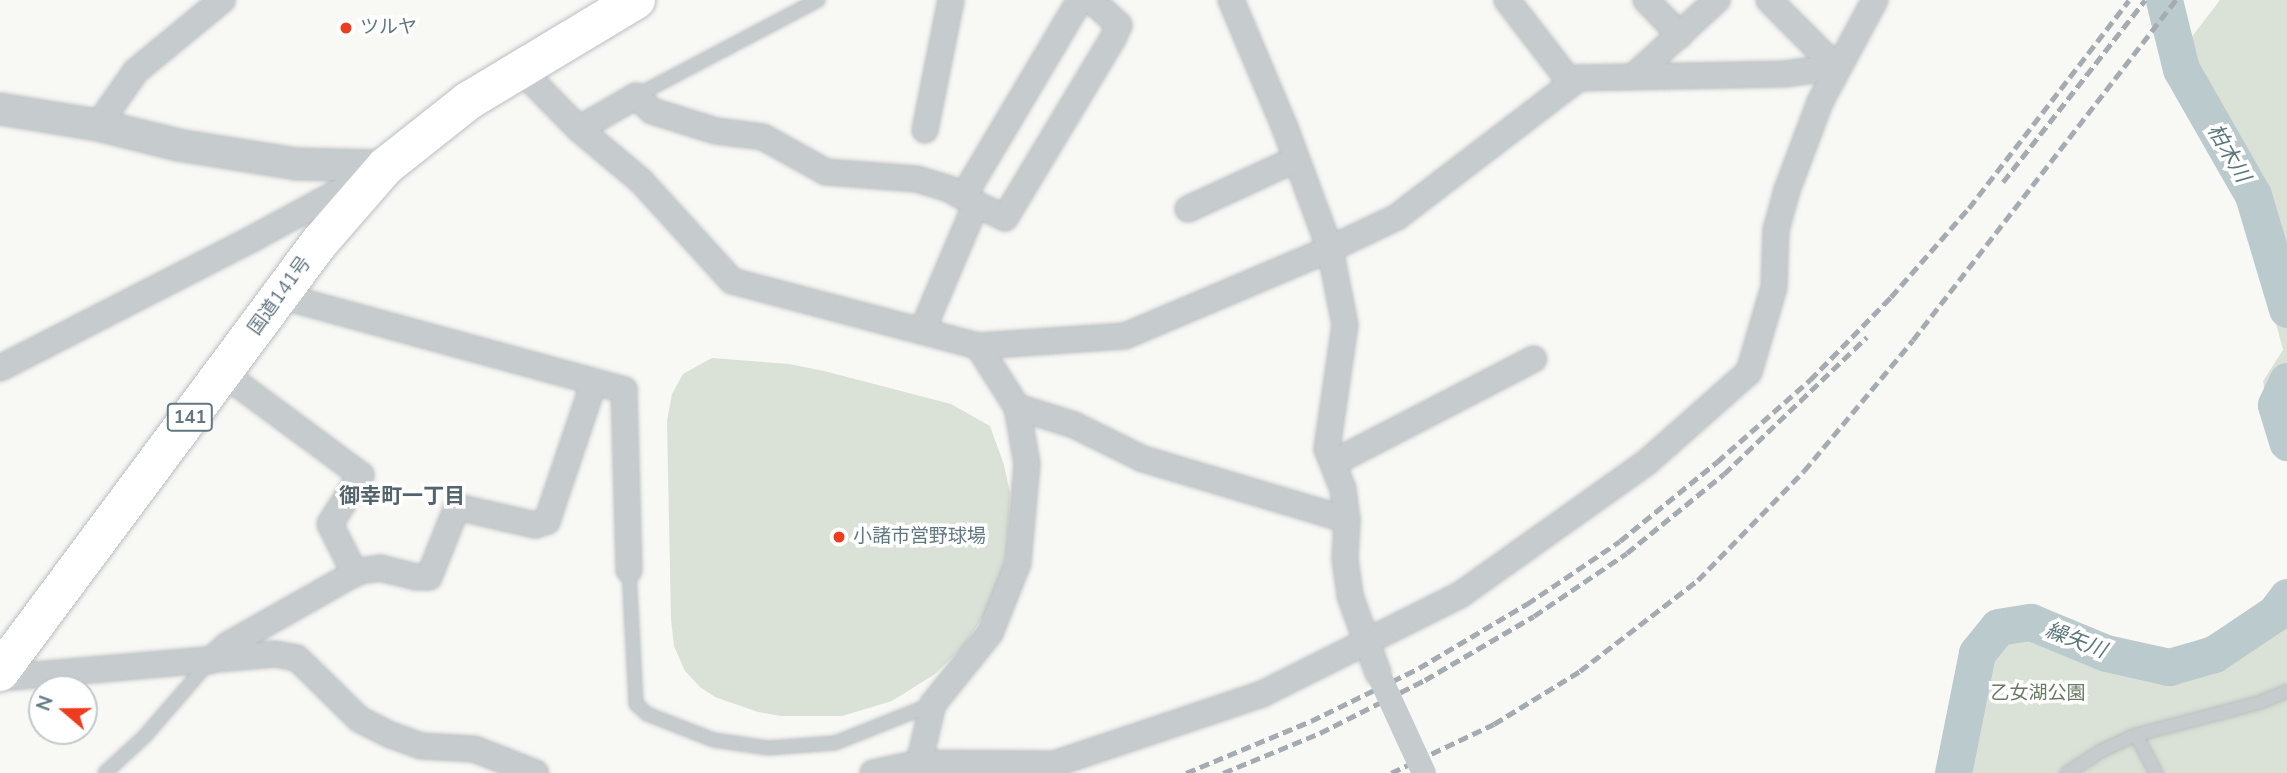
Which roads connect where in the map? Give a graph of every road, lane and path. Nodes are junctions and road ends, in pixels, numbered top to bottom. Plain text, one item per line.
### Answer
1 (222, 0) edge
2 (636, 0) edge
3 (818, 0) edge
4 (951, 0) edge
5 (1080, 0) edge
6 (1091, 0) edge
7 (1231, 0) edge
8 (1507, 0) edge
9 (1646, 0) edge
10 (1717, 0) edge
11 (1769, 0) edge
12 (1875, 0) edge
13 (1680, 35) junction
14 (1836, 66) junction
15 (519, 68) junction
16 (1634, 76) junction
17 (1571, 83) junction
18 (636, 96) junction
19 (0, 109) edge
20 (98, 125) junction
21 (579, 129) junction
22 (925, 130) dead end
23 (1296, 159) junction
24 (386, 166) junction
25 (970, 200) junction
26 (1188, 209) dead end
27 (1330, 249) junction
28 (281, 296) junction
29 (923, 329) junction
30 (978, 346) junction
31 (1534, 359) dead end
32 (0, 368) edge
33 (223, 373) junction
34 (594, 382) junction
35 (1017, 407) junction
36 (1333, 463) junction
37 (1347, 520) junction
38 (629, 570) joint
39 (355, 574) junction
40 (1364, 641) junction
41 (210, 661) junction
42 (0, 672) edge
43 (0, 678) edge
44 (2287, 691) edge
45 (933, 704) junction
46 (2136, 735) junction
47 (919, 763) junction
48 (105, 773) edge
49 (536, 773) edge
50 (873, 773) edge
51 (1424, 773) edge
52 (2067, 773) edge
53 (2155, 773) edge

1 - 20 street
2 - 15 highway, 国道141号 / 141
3 - 18 lane
4 - 22 street
5 - 25 street
6 - 25 street
7 - 23 street
8 - 17 street
9 - 13 street
10 - 13 street
11 - 14 street
12 - 14 street
13 - 16 street
14 - 16 street
14 - 40 street
15 - 21 street
15 - 24 highway, 国道141号 / 141
16 - 17 street
17 - 27 street
18 - 21 street
18 - 25 street
19 - 20 street
20 - 24 street
21 - 29 street
23 - 26 street
23 - 27 street
24 - 28 highway, 国道141号 / 141
24 - 32 street
25 - 29 street
27 - 30 street
27 - 36 street
28 - 33 highway, 国道141号 / 141
28 - 34 street
29 - 30 street
30 - 35 street
31 - 36 street
33 - 39 street
33 - 42 highway, 国道141号 / 141
34 - 38 street
34 - 39 street
35 - 37 street
35 - 45 street
36 - 37 street
37 - 40 street
38 - 45 lane
39 - 41 street
40 - 47 street
40 - 51 street, bridge
41 - 43 street
41 - 48 lane
41 - 49 street
44 - 46 lane
45 - 47 street
46 - 52 lane
46 - 53 lane
47 - 50 street

